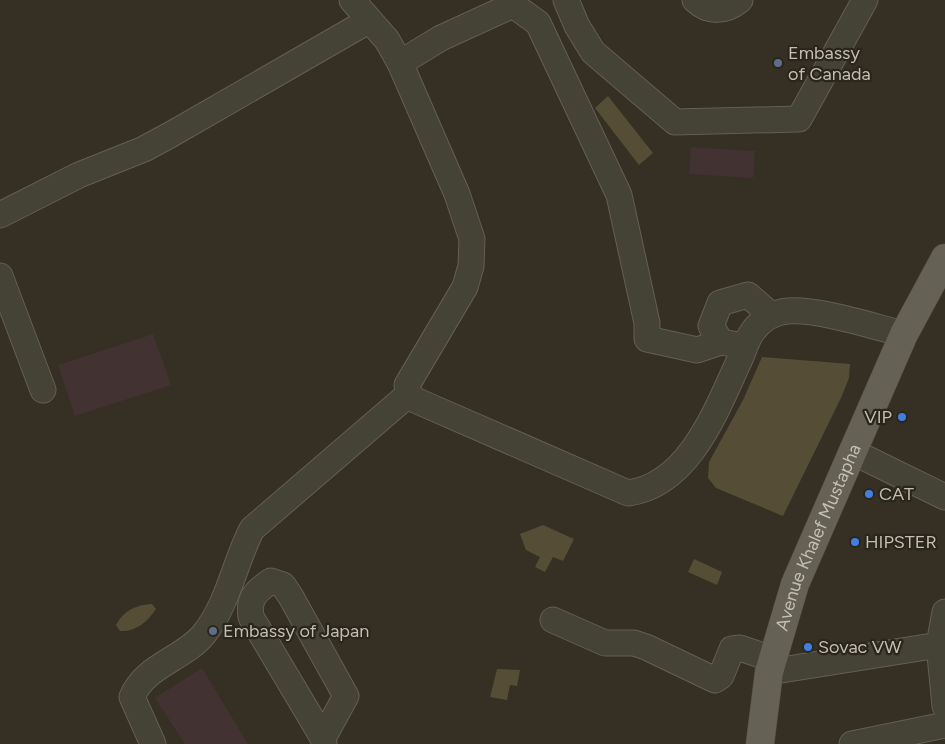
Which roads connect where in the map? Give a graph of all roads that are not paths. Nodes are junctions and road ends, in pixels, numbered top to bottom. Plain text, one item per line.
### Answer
1 (352, 0) edge
2 (566, 0) edge
3 (695, 0) edge
4 (740, 0) edge
5 (865, 0) edge
6 (512, 2) edge
7 (368, 21) junction
8 (400, 63) junction
9 (0, 215) edge
10 (945, 258) edge
11 (0, 276) edge
12 (771, 315) junction
13 (904, 334) junction
14 (721, 342) junction
15 (746, 346) junction
16 (43, 390) dead end
17 (410, 394) junction
18 (853, 452) junction
19 (945, 497) edge
20 (945, 612) edge
21 (553, 620) dead end
22 (939, 645) junction
23 (771, 666) junction
24 (945, 706) edge
25 (945, 725) edge
26 (324, 741) edge
27 (153, 744) edge
28 (760, 744) edge
29 (852, 744) edge

1 - 7 street
2 - 5 street
3 - 4 street
6 - 8 street
6 - 14 street
7 - 8 street
7 - 9 street
8 - 17 street
10 - 13 main road, Avenue Khalef Mustapha
11 - 16 street
12 - 13 street
12 - 14 street
12 - 15 street
13 - 18 main road, Avenue Khalef Mustapha
14 - 15 street
15 - 17 street
17 - 27 street
18 - 19 street
18 - 23 main road, Avenue Khalef Mustapha
20 - 22 street
21 - 23 street
22 - 23 street
22 - 24 street
23 - 28 main road, Avenue Khalef Mustapha
25 - 29 street
26 - 26 street

